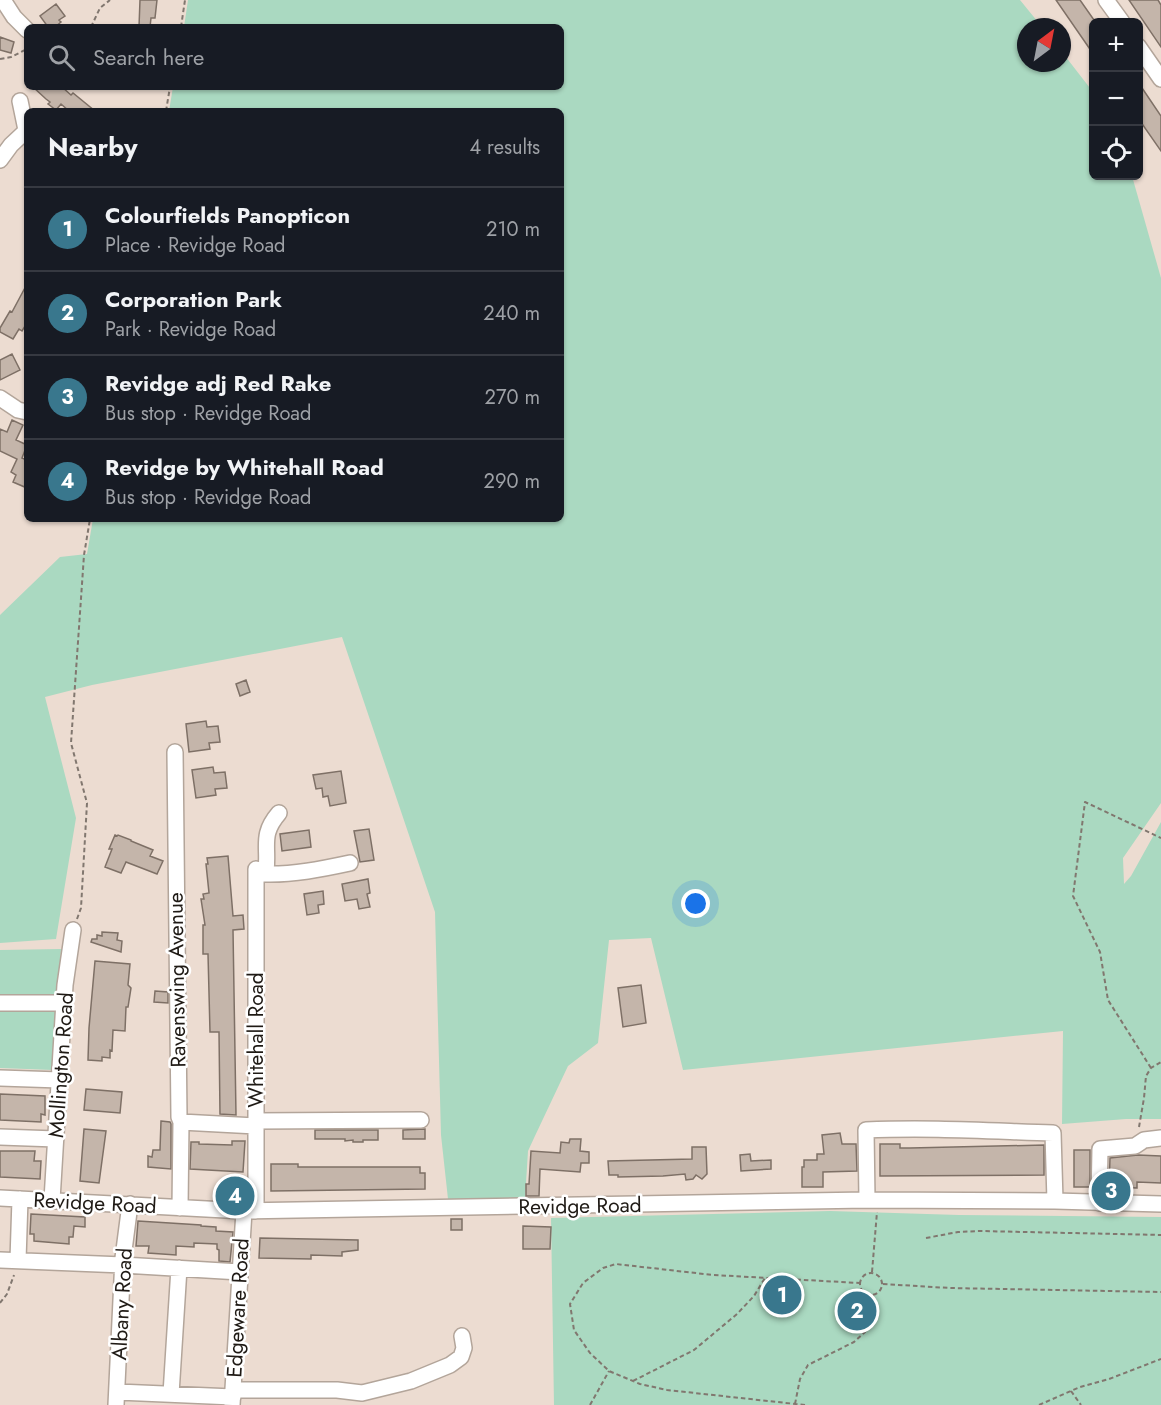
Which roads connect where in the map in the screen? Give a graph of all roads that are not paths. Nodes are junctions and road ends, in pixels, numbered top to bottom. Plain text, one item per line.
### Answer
1 (3, 0) edge
2 (1106, 0) edge
3 (1119, 18) edge
4 (24, 27) edge
5 (1143, 53) edge
6 (1161, 79) edge
7 (20, 101) dead end
8 (24, 120) edge
9 (24, 132) edge
10 (0, 160) edge
11 (0, 398) edge
12 (24, 411) edge
13 (175, 752) dead end
14 (279, 813) dead end
15 (350, 863) dead end
16 (258, 874) junction
17 (73, 930) road end
18 (0, 1003) edge
19 (64, 1003) junction
20 (0, 1078) edge
21 (60, 1080) junction
22 (421, 1120) dead end
23 (181, 1122) junction
24 (256, 1124) junction
25 (0, 1137) edge
26 (1161, 1138) edge
27 (56, 1139) junction
28 (0, 1198) edge
29 (20, 1198) junction
30 (52, 1200) junction
31 (872, 1200) junction
32 (1055, 1202) junction
33 (1099, 1203) junction
34 (130, 1204) junction
35 (1161, 1204) edge
36 (180, 1208) junction
37 (250, 1211) junction
38 (0, 1260) edge
39 (18, 1260) junction
40 (123, 1265) junction
41 (179, 1268) junction
42 (240, 1272) junction
43 (462, 1336) dead end
44 (171, 1394) junction
45 (233, 1397) edge
46 (117, 1398) edge

1 - 4 street
2 - 3 street
5 - 6 street
7 - 8 street
9 - 10 street
11 - 12 street
13 - 23 street, Ravenswing Avenue
14 - 16 street, Whitehall Road
15 - 16 street
16 - 24 street, Whitehall Road
17 - 19 street, Mollington Road
18 - 19 street
19 - 21 street, Mollington Road
20 - 21 street
21 - 27 street, Mollington Road
22 - 24 street
23 - 24 street
23 - 36 street, Ravenswing Avenue
24 - 37 street, Whitehall Road
25 - 27 street
26 - 33 street
27 - 30 street, Mollington Road
28 - 29 street, Revidge Road
29 - 30 street, Revidge Road
29 - 39 street
30 - 34 street, Revidge Road
31 - 32 street, Revidge Road
31 - 32 street
31 - 37 street, Revidge Road
32 - 33 street, Revidge Road
33 - 35 street, Revidge Road
34 - 36 street, Revidge Road
34 - 40 street, Albany Road
36 - 37 street, Revidge Road
37 - 42 street, Edgeware Road
38 - 39 street
39 - 40 street
40 - 41 street
40 - 46 street, Albany Road
41 - 42 street
41 - 44 street
42 - 45 street, Edgeware Road
43 - 45 street
44 - 45 street
44 - 46 street

